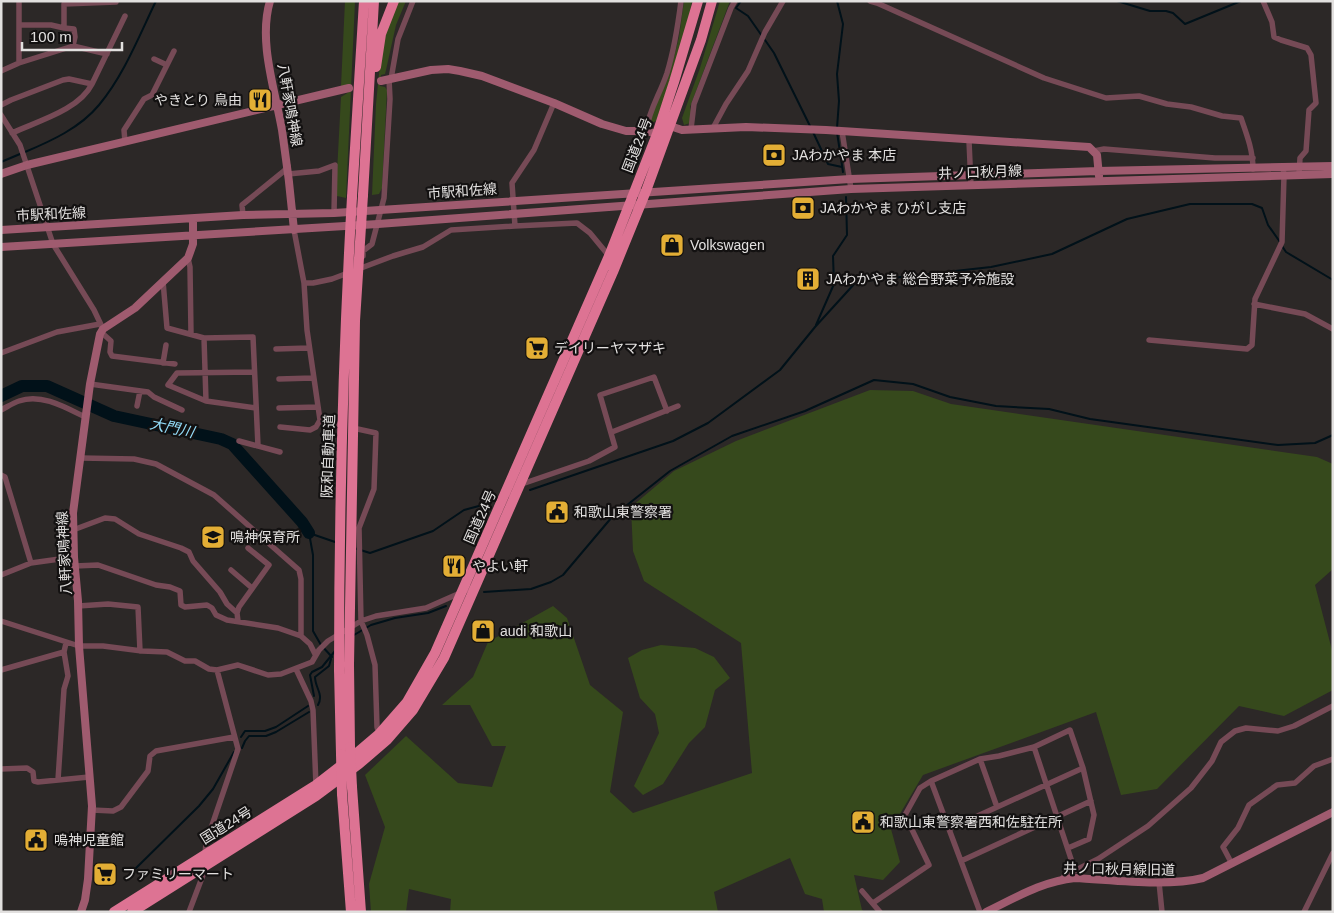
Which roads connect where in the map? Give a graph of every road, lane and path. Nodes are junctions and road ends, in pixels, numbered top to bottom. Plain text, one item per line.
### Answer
1 (19, 1) edge
2 (270, 1) edge
3 (362, 1) edge
4 (374, 1) edge
5 (394, 1) edge
6 (413, 1) edge
7 (681, 1) edge
8 (698, 1) edge
9 (712, 1) edge
10 (735, 1) edge
11 (783, 1) edge
12 (870, 1) edge
13 (1263, 1) edge
14 (116, 2) edge
15 (125, 16) dead end
16 (19, 25) junction
17 (64, 28) junction
18 (72, 46) junction
19 (174, 51) dead end
20 (107, 54) junction
21 (154, 59) dead end
22 (19, 63) junction
23 (167, 65) junction
24 (1, 70) edge
25 (387, 80) junction
26 (92, 84) junction
27 (349, 88) dead end
28 (368, 98) junction
29 (554, 103) junction
30 (277, 104) junction
31 (1, 105) edge
32 (1, 116) edge
33 (670, 126) junction
34 (713, 128) junction
35 (692, 129) junction
36 (646, 131) junction
37 (842, 131) junction
38 (12, 133) junction
39 (656, 134) junction
40 (969, 141) junction
41 (124, 142) junction
42 (1094, 150) junction
43 (1252, 158) junction
44 (28, 165) junction
45 (1283, 166) junction
46 (1333, 166) edge
47 (1252, 169) junction
48 (288, 170) junction
49 (1098, 171) junction
50 (1299, 171) junction
51 (1, 174) edge
52 (971, 174) junction
53 (1333, 174) edge
54 (1284, 176) junction
55 (850, 179) junction
56 (1099, 181) junction
57 (971, 185) junction
58 (851, 190) junction
59 (646, 191) junction
60 (634, 192) junction
61 (513, 200) junction
62 (640, 205) junction
63 (628, 207) junction
64 (383, 209) junction
65 (334, 212) junction
66 (292, 213) junction
67 (514, 214) junction
68 (243, 215) junction
69 (193, 219) junction
70 (378, 224) junction
71 (515, 226) junction
72 (47, 227) junction
73 (1, 230) edge
74 (294, 230) junction
75 (192, 236) junction
76 (53, 244) junction
77 (1, 247) edge
78 (609, 256) junction
79 (188, 258) junction
80 (362, 266) junction
81 (163, 281) junction
82 (304, 283) junction
83 (1254, 304) junction
84 (101, 328) junction
85 (1333, 329) edge
86 (191, 334) junction
87 (204, 338) junction
88 (1150, 340) dead end
89 (166, 345) dead end
90 (310, 348) junction
91 (276, 349) dead end
92 (1, 353) edge
93 (164, 363) junction
94 (175, 364) dead end
95 (206, 372) junction
96 (254, 372) junction
97 (313, 378) junction
98 (279, 379) dead end
99 (90, 386) junction
100 (140, 390) junction
101 (206, 401) junction
102 (138, 406) dead end
103 (678, 406) dead end
104 (318, 407) junction
105 (256, 408) junction
106 (279, 408) dead end
107 (1, 410) edge
108 (182, 410) dead end
109 (667, 411) junction
110 (86, 415) junction
111 (320, 420) junction
112 (280, 427) dead end
113 (612, 432) junction
114 (239, 441) dead end
115 (258, 446) junction
116 (280, 452) dead end
117 (81, 458) junction
118 (1, 475) edge
119 (520, 485) junction
120 (508, 488) junction
121 (73, 530) junction
122 (248, 548) dead end
123 (75, 562) junction
124 (31, 563) junction
125 (230, 570) dead end
126 (1, 574) edge
127 (476, 586) junction
128 (252, 588) junction
129 (462, 592) junction
130 (78, 606) junction
131 (237, 613) junction
132 (1, 621) edge
133 (238, 621) junction
134 (362, 622) junction
135 (301, 636) junction
136 (66, 643) junction
137 (79, 646) junction
138 (140, 651) junction
139 (64, 652) junction
140 (317, 652) junction
141 (296, 669) junction
142 (1, 670) edge
143 (217, 670) junction
144 (1333, 706) edge
145 (234, 737) junction
146 (383, 737) junction
147 (1034, 747) junction
148 (1333, 758) edge
149 (980, 759) junction
150 (1084, 768) junction
151 (1, 769) edge
152 (89, 777) junction
153 (58, 780) junction
154 (931, 781) junction
155 (316, 785) junction
156 (1046, 786) junction
157 (316, 796) junction
158 (1091, 801) junction
159 (997, 807) junction
160 (92, 810) junction
161 (1333, 812) edge
162 (1057, 818) junction
163 (949, 829) junction
164 (1068, 848) junction
165 (1333, 853) edge
166 (204, 856) junction
167 (961, 861) junction
168 (1232, 864) junction
169 (203, 868) junction
170 (1075, 871) junction
171 (1062, 879) junction
172 (1159, 882) junction
173 (862, 891) dead end
174 (873, 903) junction
175 (81, 912) edge
176 (114, 912) edge
177 (132, 912) edge
178 (189, 912) edge
179 (351, 912) edge
180 (361, 912) edge
181 (880, 912) edge
182 (980, 912) edge
183 (986, 912) edge
184 (1162, 912) edge
185 (1304, 912) edge

1 - 16 street
2 - 30 main road, 八軒家鳴神線
3 - 179 highway, 阪和自動車道, bridge
4 - 28 highway, 阪和自動車道
5 - 28 highway
6 - 25 street
7 - 36 street
8 - 39 highway, 国道24号
9 - 33 highway, 国道24号
10 - 35 street
11 - 34 street
12 - 43 street
13 - 50 street
14 - 17 street
15 - 20 street
16 - 17 street
16 - 22 street
17 - 18 street
18 - 20 street
18 - 22 street
19 - 23 street
20 - 26 street
21 - 23 street
22 - 24 street
23 - 41 street
25 - 29 main road
25 - 64 street
26 - 31 street
26 - 38 street
27 - 30 main road
28 - 180 highway, 阪和自動車道, bridge
29 - 36 main road
29 - 61 street
30 - 41 main road
30 - 48 main road, 八軒家鳴神線
32 - 38 street
33 - 35 main road
33 - 59 highway, 国道24号
34 - 35 main road
34 - 37 main road
36 - 39 main road
37 - 40 main road
37 - 55 street
38 - 44 street
39 - 60 highway, 国道24号
40 - 42 main road
40 - 52 street
41 - 44 main road
42 - 43 street
42 - 49 main road
43 - 47 street
44 - 51 main road
44 - 72 street
45 - 47 main road, 井ノ口秋月線
45 - 50 main road, 井ノ口秋月線
45 - 54 street
46 - 50 main road, 井ノ口秋月線
47 - 49 main road, 井ノ口秋月線
48 - 65 street
48 - 66 main road, 八軒家鳴神線
48 - 68 street
49 - 52 main road, 井ノ口秋月線
49 - 56 main road
50 - 53 main road, 井ノ口秋月線
50 - 54 main road, 井ノ口秋月線
52 - 55 main road, 井ノ口秋月線
52 - 57 street
54 - 56 main road, 井ノ口秋月線
54 - 83 street
55 - 58 street
55 - 59 main road, 井ノ口秋月線
56 - 57 main road, 井ノ口秋月線
57 - 58 main road, 井ノ口秋月線
58 - 62 main road, 井ノ口秋月線
59 - 60 main road, 井ノ口秋月線
59 - 62 highway, 国道24号
60 - 61 main road, 市駅和佐線
60 - 63 highway, 国道24号
61 - 64 main road, 市駅和佐線
61 - 67 street
62 - 63 main road, 井ノ口秋月線
62 - 119 highway, 国道24号
63 - 67 main road, 市駅和佐線
63 - 78 highway, 国道24号
64 - 65 main road, 市駅和佐線
64 - 70 street
65 - 66 main road, 市駅和佐線
66 - 68 main road
66 - 74 main road, 八軒家鳴神線
67 - 70 main road, 市駅和佐線
67 - 71 street
68 - 69 main road
69 - 72 main road, 市駅和佐線
69 - 75 main road
70 - 74 main road, 市駅和佐線
70 - 80 street
71 - 78 street
71 - 80 street
72 - 73 main road, 市駅和佐線
72 - 76 street
74 - 75 main road
74 - 82 street
75 - 76 main road
75 - 79 main road
76 - 77 main road
76 - 84 street
78 - 120 highway, 国道24号
79 - 81 main road
79 - 86 street
80 - 82 street
81 - 84 main road
81 - 86 street
82 - 90 street
83 - 85 street
83 - 88 street
84 - 92 street
84 - 93 street
84 - 99 main road, 八軒家鳴神線
86 - 87 street
87 - 95 street
87 - 96 street
89 - 93 street
90 - 91 street
90 - 97 street
93 - 94 street
95 - 96 street
95 - 101 street
95 - 101 street
96 - 105 street
97 - 98 street
97 - 104 street
99 - 100 street
99 - 110 main road, 八軒家鳴神線
100 - 102 street
100 - 108 street
101 - 105 street
103 - 109 street
104 - 106 street
104 - 111 street
105 - 115 street
107 - 110 street
109 - 113 street
109 - 113 street
110 - 117 main road, 八軒家鳴神線
111 - 112 street
111 - 134 street
113 - 119 street
114 - 115 street
115 - 116 street
117 - 121 main road, 八軒家鳴神線
117 - 135 street
118 - 124 street
119 - 120 street
119 - 127 highway, 国道24号
120 - 129 highway, 国道24号
121 - 123 main road, 八軒家鳴神線
121 - 131 street
122 - 128 street
123 - 124 street
123 - 130 main road, 八軒家鳴神線
123 - 133 street
124 - 126 street
125 - 128 street
127 - 129 street
127 - 146 highway, 国道24号
128 - 131 street
129 - 134 street
129 - 146 highway, 国道24号
130 - 137 main road, 八軒家鳴神線
130 - 138 street
131 - 133 street
132 - 136 street
133 - 135 street
134 - 140 street
134 - 146 street
135 - 140 street
136 - 137 street
136 - 139 street
137 - 138 street
137 - 152 main road, 八軒家鳴神線
138 - 143 street
139 - 142 street
139 - 153 street
140 - 141 street
141 - 143 street
141 - 155 street
143 - 145 street
144 - 170 street
145 - 160 street
145 - 166 street
146 - 155 highway, 国道24号
146 - 157 highway, 国道24号
147 - 149 street
147 - 150 street
147 - 156 street
148 - 168 street
149 - 154 street
149 - 159 street
150 - 156 street
150 - 158 street
151 - 153 street
152 - 153 street
152 - 160 main road, 八軒家鳴神線
154 - 163 street
154 - 174 street
155 - 157 street
155 - 166 highway, 国道24号
156 - 159 street
156 - 162 street
157 - 169 highway, 国道24号
158 - 162 street
158 - 164 street
159 - 163 street
160 - 175 main road, 八軒家鳴神線
161 - 168 main road, 井ノ口秋月線旧道
162 - 164 street
162 - 167 street
163 - 167 street
164 - 170 street
165 - 185 street
166 - 169 street
166 - 176 highway, 国道24号
167 - 182 street
168 - 172 main road, 井ノ口秋月線旧道
169 - 177 highway, 国道24号
169 - 178 street
170 - 171 street
171 - 172 main road, 井ノ口秋月線旧道
171 - 183 main road, 井ノ口秋月線旧道
172 - 184 street
173 - 174 street
174 - 181 street

